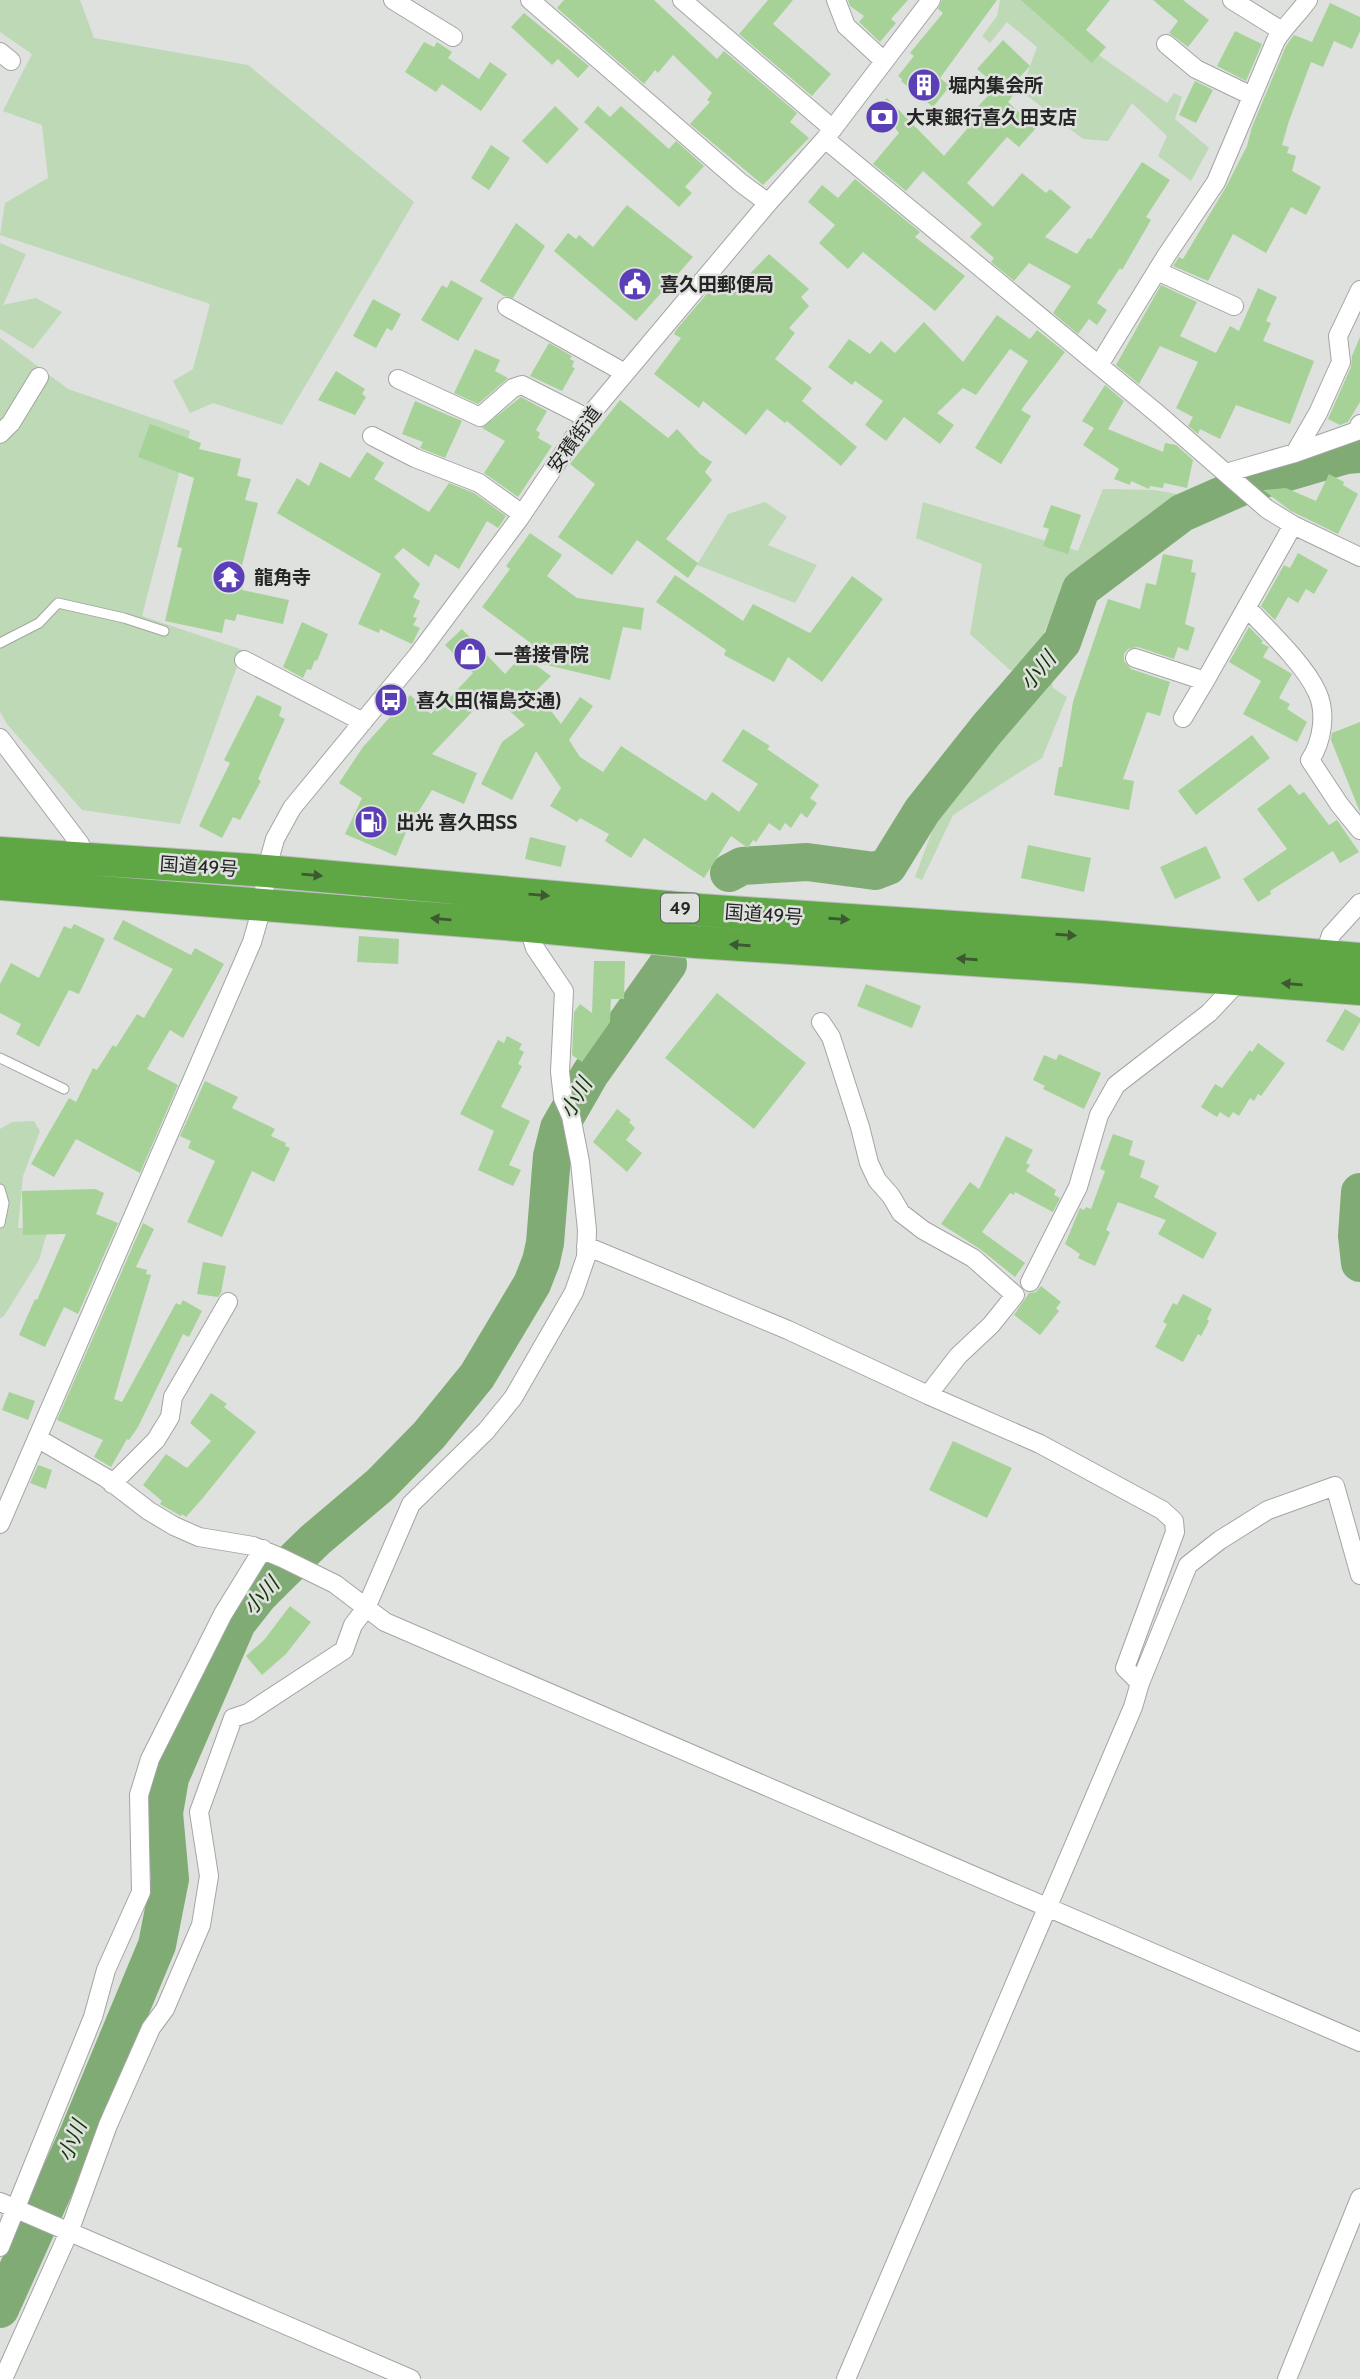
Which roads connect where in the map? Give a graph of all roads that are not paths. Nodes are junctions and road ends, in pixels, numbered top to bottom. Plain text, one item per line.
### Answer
1 (393, 0) edge
2 (530, 0) edge
3 (682, 0) edge
4 (836, 0) edge
5 (931, 0) edge
6 (1233, 0) edge
7 (1308, 0) edge
8 (1282, 31) junction
9 (453, 37) dead end
10 (1166, 44) dead end
11 (884, 61) junction
12 (1252, 96) junction
13 (829, 134) junction
14 (768, 203) junction
15 (1157, 271) junction
16 (1360, 290) edge
17 (1234, 306) dead end
18 (508, 307) dead end
19 (1099, 365) junction
20 (625, 373) junction
21 (39, 377) dead end
22 (398, 379) dead end
23 (587, 418) junction
24 (1360, 424) edge
25 (0, 434) edge
26 (372, 436) dead end
27 (1295, 453) junction
28 (1230, 477) junction
29 (522, 514) junction
30 (1293, 525) junction
31 (1360, 556) edge
32 (1247, 608) junction
33 (164, 631) dead end
34 (0, 643) edge
35 (1135, 658) dead end
36 (244, 660) dead end
37 (1205, 681) junction
38 (1183, 718) dead end
39 (363, 722) junction
40 (0, 738) edge
41 (1360, 830) edge
42 (0, 853) edge
43 (84, 858) junction
44 (266, 871) junction
45 (0, 884) edge
46 (1360, 903) edge
47 (263, 904) junction
48 (528, 926) junction
49 (1324, 956) junction
50 (1360, 959) edge
51 (1240, 980) junction
52 (1360, 989) edge
53 (821, 1022) dead end
54 (0, 1058) edge
55 (64, 1089) dead end
56 (0, 1189) edge
57 (0, 1223) edge
58 (586, 1247) junction
59 (1030, 1282) dead end
60 (228, 1302) dead end
61 (928, 1395) junction
62 (37, 1438) junction
63 (112, 1484) junction
64 (0, 1524) edge
65 (263, 1549) junction
66 (1360, 1575) edge
67 (366, 1608) junction
68 (1139, 1683) junction
69 (1048, 1907) junction
70 (1360, 2042) edge
71 (1360, 2198) edge
72 (8, 2206) edge
73 (69, 2232) junction
74 (0, 2247) edge
75 (3, 2379) edge
76 (411, 2379) edge
77 (846, 2379) edge
78 (1287, 2379) edge

1 - 9 street
2 - 14 street
3 - 13 street
4 - 11 street
5 - 11 street, 安積街道
6 - 8 street
7 - 8 street
8 - 12 street
10 - 12 street
11 - 13 street, 安積街道
12 - 15 street
13 - 14 street, 安積街道
13 - 19 street
14 - 20 street, 安積街道
15 - 17 street
15 - 19 street
16 - 27 street
18 - 20 street
19 - 28 street
20 - 23 street, 安積街道
21 - 25 street
22 - 23 street
23 - 29 street, 安積街道
24 - 27 street
26 - 29 street
27 - 28 street
28 - 30 street
29 - 39 street, 安積街道
30 - 31 street
30 - 32 street
32 - 37 street
32 - 41 street
33 - 34 lane
35 - 37 street
36 - 39 street
37 - 38 street
39 - 44 street, 安積街道
40 - 43 street
42 - 43 highway, 国道49号 / 49
43 - 44 highway, 国道49号 / 49
44 - 47 street, 安積街道
44 -> 49 highway, 国道49号 / 49
45 - 47 highway, 国道49号 / 49
46 - 49 street
48 -> 47 highway, 国道49号 / 49
47 - 62 street, 安積街道
51 -> 48 highway, 国道49号 / 49
48 - 58 street
49 - 50 highway, 国道49号 / 49
52 -> 51 highway, 国道49号 / 49
51 - 59 street
53 - 61 street
54 - 55 lane
56 - 57 lane
58 - 61 street
58 - 67 street
60 - 63 street
61 - 68 street
62 - 63 street
62 - 64 street, 安積街道
63 - 65 street
65 - 67 street
65 - 72 street
66 - 68 street
67 - 69 street
67 - 73 street
68 - 69 street
69 - 70 street
69 - 77 street
71 - 78 street
72 - 73 street
72 - 74 street
73 - 75 street
73 - 76 street

